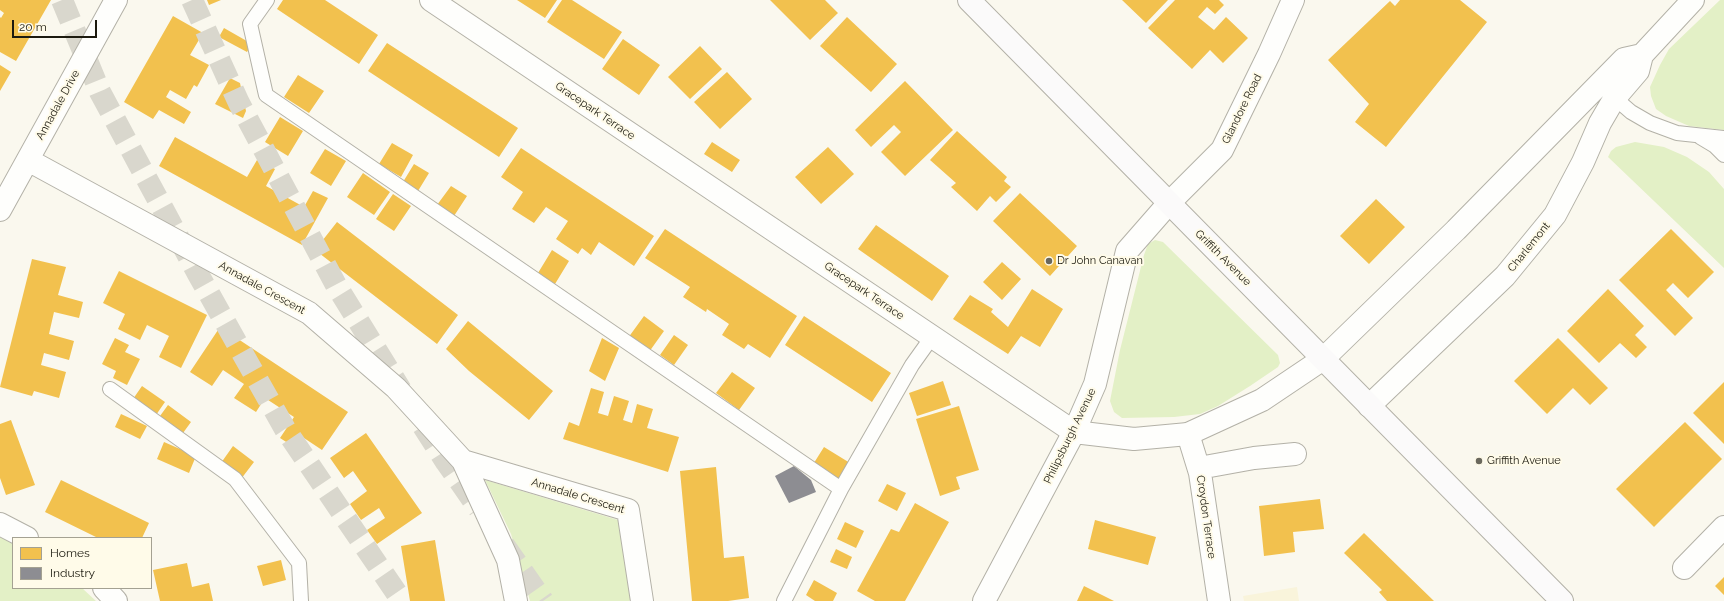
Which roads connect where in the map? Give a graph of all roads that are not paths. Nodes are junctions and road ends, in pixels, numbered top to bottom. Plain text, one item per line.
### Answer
1 (116, 0) edge
2 (266, 0) edge
3 (431, 0) edge
4 (969, 0) edge
5 (1293, 0) edge
6 (1694, 0) edge
7 (1607, 91) junction
8 (1697, 136) junction
9 (1724, 138) edge
10 (1724, 154) edge
11 (28, 160) junction
12 (1169, 203) junction
13 (0, 210) edge
14 (932, 337) junction
15 (1323, 360) junction
16 (110, 389) dead end
17 (1369, 406) junction
18 (1074, 432) junction
19 (1188, 434) junction
20 (1295, 454) dead end
21 (463, 461) junction
22 (1199, 468) junction
23 (841, 489) junction
24 (0, 524) edge
25 (1724, 527) edge
26 (26, 537) edge
27 (1684, 568) dead end
28 (105, 589) edge
29 (116, 601) edge
30 (300, 601) edge
31 (516, 601) edge
32 (642, 601) edge
33 (784, 601) edge
34 (984, 601) edge
35 (1219, 601) edge
36 (1562, 601) edge

1 - 11 street, Annadale Drive
2 - 23 lane
3 - 14 street, Gracepark Terrace
4 - 12 main road, Griffith Avenue
5 - 12 street, Glandore Road
6 - 7 street, Charlemont
7 - 8 lane
7 - 15 street, Charlemont
7 - 17 street, Charlemont
8 - 9 lane
8 - 10 lane
11 - 13 street, Annadale Drive
11 - 21 street, Annadale Crescent
12 - 15 main road, Griffith Avenue
12 - 18 street, Philipsburgh Avenue
14 - 18 street, Gracepark Terrace
14 - 23 lane
15 - 17 main road, Griffith Avenue
15 - 19 street, Gracepark Terrace
16 - 30 lane
17 - 36 main road, Griffith Avenue
18 - 19 street, Gracepark Terrace
18 - 34 street, Philipsburgh Avenue
19 - 22 street, Croydon Terrace
20 - 22 street
21 - 31 street, Annadale Crescent
21 - 32 street, Annadale Crescent
22 - 35 street, Croydon Terrace
23 - 33 lane
24 - 26 street
25 - 27 street
28 - 29 street

